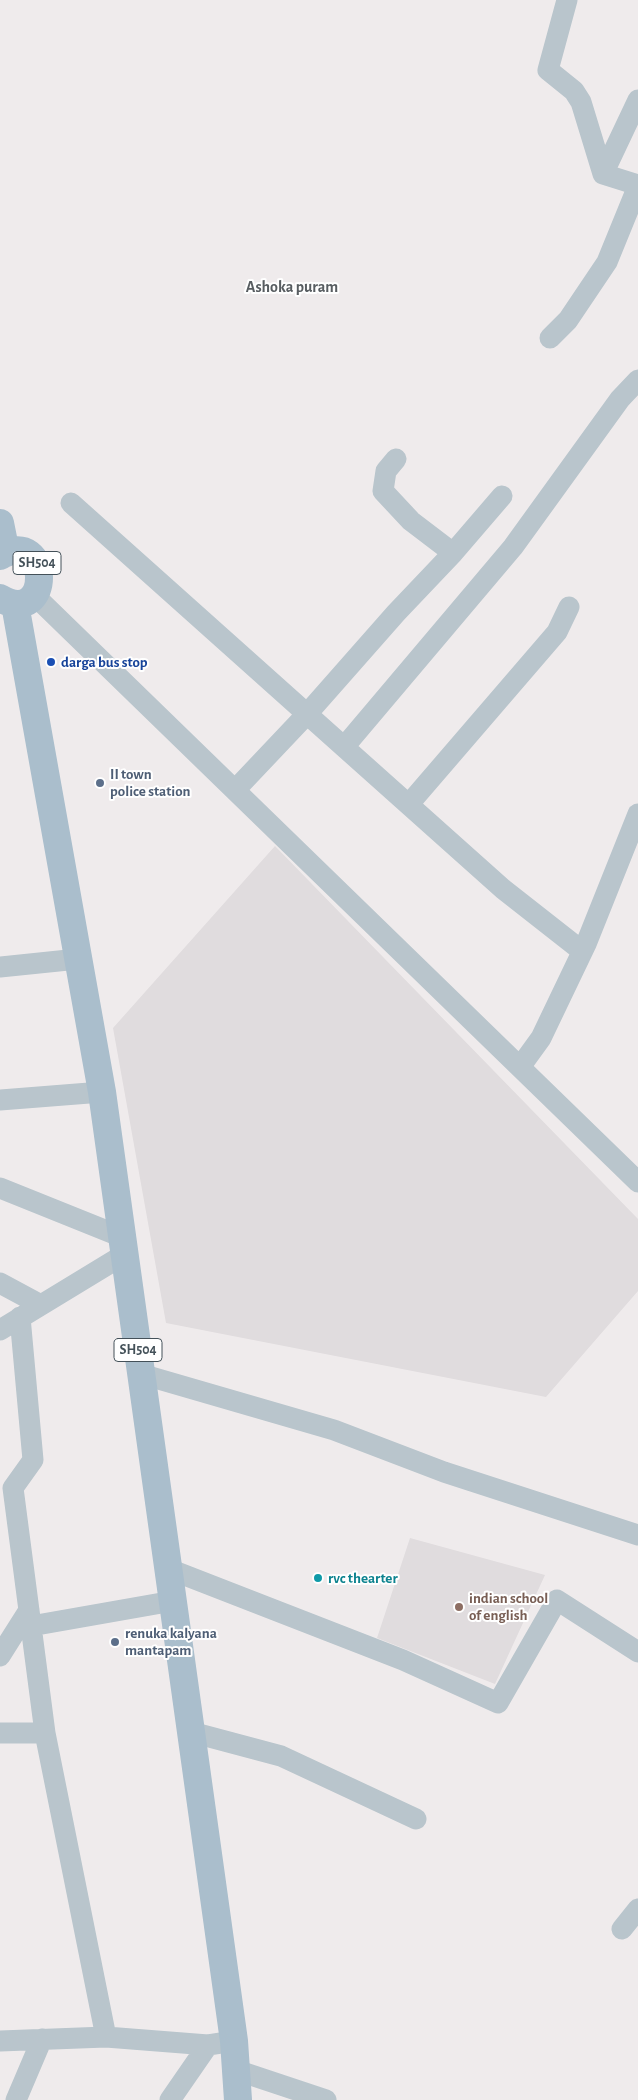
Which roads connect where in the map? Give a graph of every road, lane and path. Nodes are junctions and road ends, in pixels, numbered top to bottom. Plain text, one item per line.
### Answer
1 (567, 0) edge
2 (638, 100) edge
3 (603, 174) junction
4 (638, 186) edge
5 (550, 338) dead end
6 (638, 380) edge
7 (396, 459) dead end
8 (502, 496) dead end
9 (71, 503) dead end
10 (0, 523) edge
11 (453, 553) junction
12 (3, 555) edge
13 (16, 599) edge
14 (570, 607) dead end
15 (307, 714) junction
16 (344, 747) junction
17 (236, 789) junction
18 (409, 804) junction
19 (638, 814) edge
20 (633, 844) edge
21 (582, 951) junction
22 (78, 959) junction
23 (0, 967) edge
24 (520, 1067) junction
25 (102, 1092) junction
26 (0, 1100) edge
27 (638, 1182) edge
28 (0, 1188) edge
29 (124, 1246) junction
30 (0, 1283) edge
31 (39, 1304) junction
32 (20, 1317) junction
33 (0, 1330) edge
34 (142, 1374) junction
35 (638, 1535) edge
36 (169, 1569) junction
37 (173, 1601) junction
38 (30, 1618) junction
39 (638, 1652) edge
40 (0, 1655) edge
41 (191, 1732) junction
42 (0, 1733) edge
43 (45, 1733) junction
44 (416, 1819) dead end
45 (638, 1909) edge
46 (622, 1929) dead end
47 (106, 2037) junction
48 (42, 2039) junction
49 (234, 2040) junction
50 (0, 2041) edge
51 (208, 2045) junction
52 (236, 2070) junction
53 (16, 2100) edge
54 (170, 2100) edge
55 (238, 2100) edge
56 (326, 2100) edge

1 - 3 street
2 - 3 street
3 - 4 street
4 - 5 street
6 - 16 street
7 - 11 street
8 - 11 street
9 - 15 street
10 - 12 main road, SH504
11 - 15 street
12 - 13 main road, SH504
13 - 17 street
13 - 22 main road, SH504
14 - 18 street
15 - 16 street
15 - 17 street
16 - 18 street
17 - 24 street
18 - 21 street
19 - 20 street
20 - 21 street
21 - 24 street
22 - 23 street
22 - 25 main road, SH504
24 - 27 street
25 - 26 street
25 - 29 main road, SH504
28 - 29 street
29 - 31 street
29 - 34 main road, SH504
30 - 31 street
31 - 32 street
32 - 33 street
32 - 38 street
34 - 35 street
34 - 36 main road, SH504
36 - 37 main road, SH504
36 - 39 street
37 - 38 street
37 - 41 main road, SH504
38 - 40 street
38 - 43 street
41 - 44 street
41 - 49 main road, SH504
42 - 43 street
43 - 47 street
45 - 46 street
47 - 48 street
47 - 51 street
48 - 50 street
48 - 53 street
49 - 51 street
49 - 52 main road, SH504
51 - 54 street
52 - 55 main road, SH504
52 - 56 street

